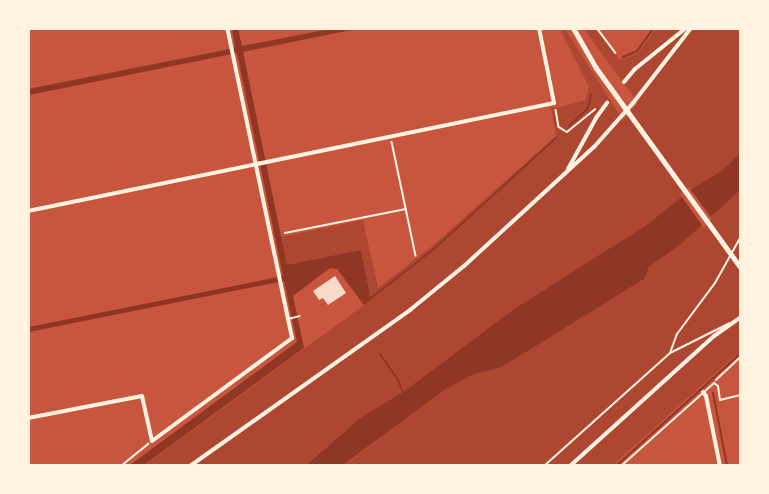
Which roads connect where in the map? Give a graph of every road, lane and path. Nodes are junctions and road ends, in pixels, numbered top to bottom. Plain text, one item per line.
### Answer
1 (227, 28) edge
2 (539, 28) edge
3 (573, 28) edge
4 (597, 28) edge
5 (686, 28) edge
6 (691, 28) edge
7 (616, 53) dead end
8 (624, 82) dead end
9 (554, 103) junction
10 (608, 103) joint
11 (626, 111) junction
12 (391, 137) junction
13 (255, 165) junction
14 (566, 172) junction
15 (406, 209) junction
16 (28, 211) edge
17 (285, 233) dead end
18 (741, 238) edge
19 (416, 256) dead end
20 (741, 267) edge
21 (300, 316) dead end
22 (741, 318) edge
23 (288, 319) junction
24 (736, 322) junction
25 (670, 353) junction
26 (741, 358) edge
27 (714, 383) junction
28 (703, 392) junction
29 (741, 395) edge
30 (28, 418) edge
31 (152, 441) junction
32 (121, 465) edge
33 (190, 465) edge
34 (544, 465) edge
35 (570, 465) edge
36 (621, 465) edge
37 (720, 465) edge

1 - 13 street
2 - 9 street
3 - 11 main road
4 - 7 path
5 - 8 street
6 - 11 street
9 - 10 path
9 - 12 street
10 - 14 street
11 - 14 street
11 - 20 main road
12 - 13 street
12 - 15 path
13 - 16 street
13 - 23 street
14 - 33 street
15 - 17 path
15 - 19 path
18 - 25 lane
21 - 23 lane
22 - 24 street
23 - 31 street
24 - 25 lane
24 - 35 street
25 - 34 lane
26 - 27 path
27 - 28 lane
27 - 29 lane
28 - 36 lane
28 - 37 street
30 - 31 street
31 - 32 path

